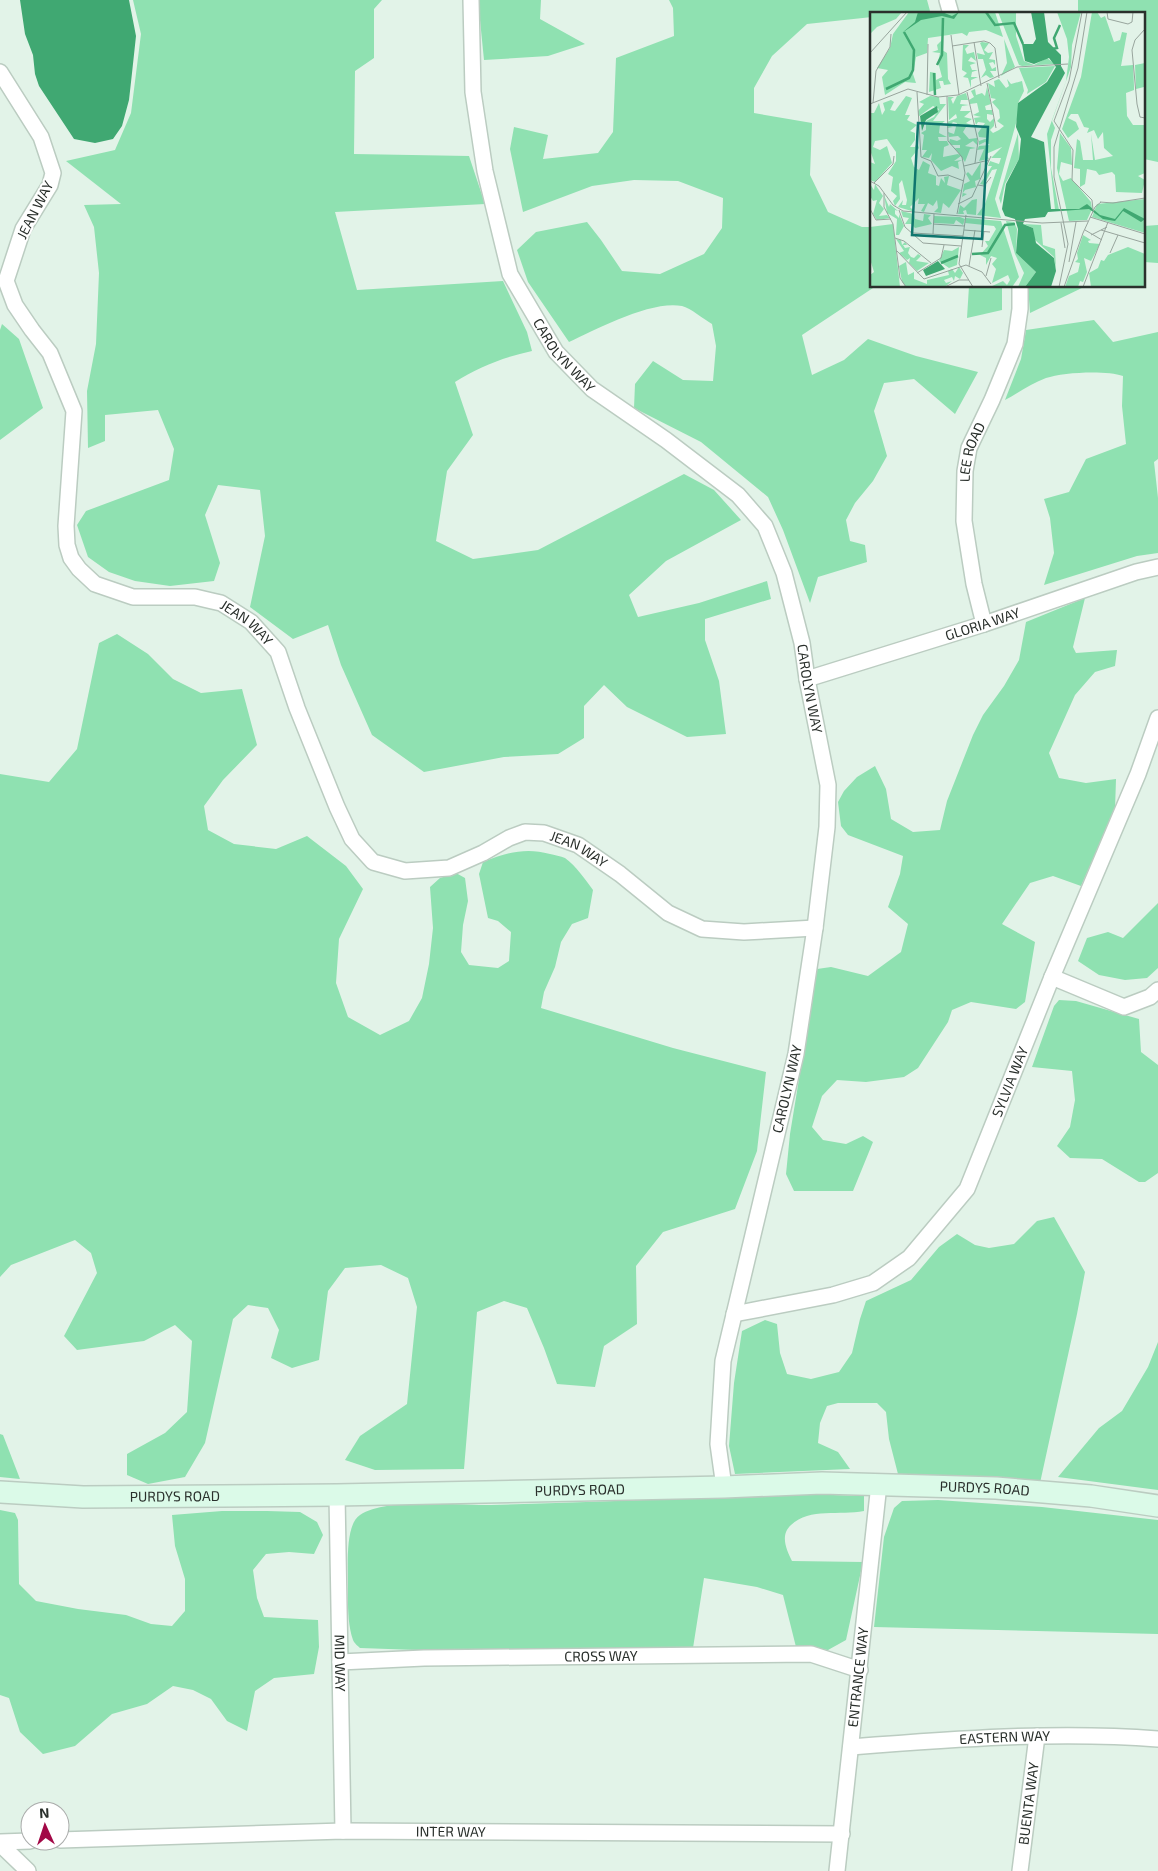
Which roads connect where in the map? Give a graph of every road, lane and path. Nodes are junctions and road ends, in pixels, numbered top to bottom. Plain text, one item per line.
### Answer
1 (471, 0) edge
2 (0, 72) edge
3 (1020, 288) edge
4 (1158, 567) edge
5 (984, 624) junction
6 (807, 678) junction
7 (1158, 718) edge
8 (815, 928) junction
9 (1052, 978) junction
10 (1158, 990) edge
11 (734, 1314) junction
12 (879, 1484) junction
13 (724, 1487) junction
14 (0, 1492) edge
15 (337, 1495) junction
16 (1158, 1506) edge
17 (340, 1662) junction
18 (860, 1670) junction
19 (1037, 1736) junction
20 (1158, 1738) edge
21 (851, 1747) junction
22 (343, 1831) junction
23 (842, 1834) junction
24 (70, 1840) edge
25 (20, 1842) edge
26 (0, 1843) edge
27 (28, 1871) edge
28 (837, 1871) edge
29 (1020, 1871) edge

1 - 6 street, CAROLYN WAY
2 - 8 street, JEAN WAY
3 - 5 street, LEE ROAD
4 - 5 street, GLORIA WAY
5 - 6 street, GLORIA WAY
6 - 8 street, CAROLYN WAY
7 - 9 street, SYLVIA WAY
8 - 11 street, CAROLYN WAY
9 - 10 street
9 - 11 street, SYLVIA WAY
11 - 13 street, CAROLYN WAY
12 - 13 main road, PURDYS ROAD
12 - 16 main road, PURDYS ROAD
12 - 18 street, ENTRANCE WAY
13 - 15 main road, PURDYS ROAD
14 - 15 main road, PURDYS ROAD
15 - 17 street, MID WAY
17 - 18 street, CROSS WAY
17 - 22 street, MID WAY
18 - 21 street, ENTRANCE WAY
19 - 20 street, EASTERN WAY
19 - 21 street, EASTERN WAY
19 - 29 street, BUENTA WAY
21 - 23 street, ENTRANCE WAY
22 - 23 street, INTER WAY
22 - 24 street, INTER WAY
23 - 28 street, ENTRANCE WAY
25 - 26 street
26 - 27 street

